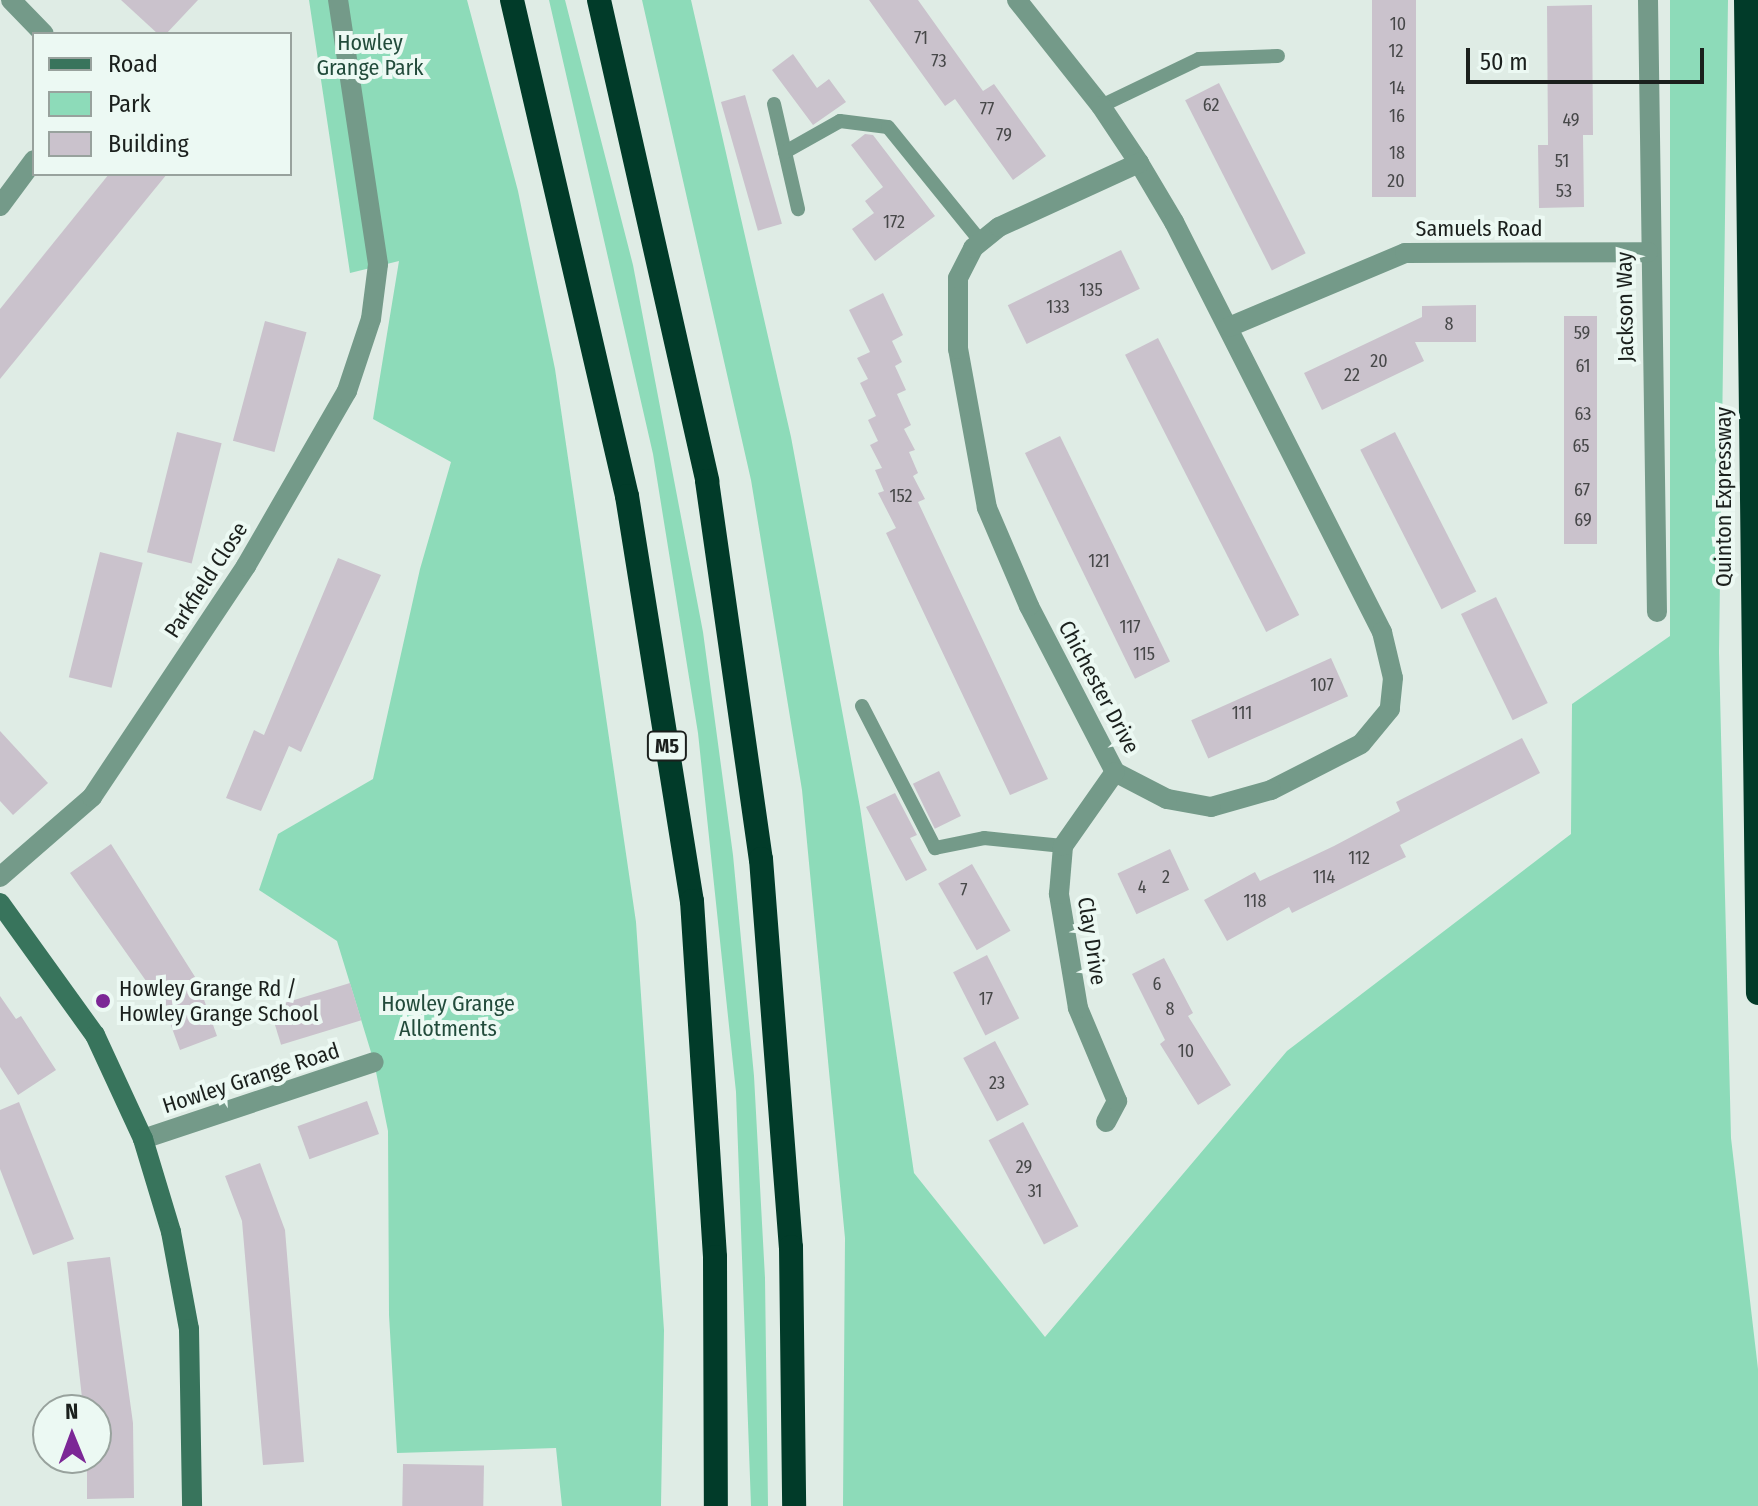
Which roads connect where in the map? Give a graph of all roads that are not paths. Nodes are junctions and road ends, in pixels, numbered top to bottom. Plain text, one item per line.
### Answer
1 (11, 0) edge
2 (338, 0) edge
3 (512, 0) edge
4 (599, 0) edge
5 (1017, 0) edge
6 (1648, 0) edge
7 (1746, 0) edge
8 (42, 32) edge
9 (1278, 56) dead end
10 (774, 104) dead end
11 (1101, 106) junction
12 (785, 152) junction
13 (32, 163) edge
14 (1139, 163) junction
15 (0, 206) edge
16 (798, 209) dead end
17 (981, 242) junction
18 (1648, 252) junction
19 (1229, 327) junction
20 (1657, 612) dead end
21 (862, 706) dead end
22 (1115, 772) junction
23 (1063, 846) junction
24 (0, 877) edge
25 (0, 903) edge
26 (1758, 993) edge
27 (374, 1062) dead end
28 (1106, 1122) dead end
29 (143, 1139) junction
30 (192, 1506) edge
31 (716, 1506) edge
32 (794, 1506) edge

1 - 8 street
2 - 24 street, Parkfield Close
3 - 31 highway, M5
4 - 32 highway
5 - 11 street, Chichester Drive
6 - 18 street, Jackson Way
7 - 26 highway, Quinton Expressway
9 - 11 lane
10 - 12 lane
11 - 14 street, Chichester Drive
12 - 16 lane
12 - 17 lane
13 - 15 street
14 - 17 street, Chichester Drive
14 - 19 street, Chichester Drive
17 - 22 street, Chichester Drive
18 - 19 street, Samuels Road
18 - 20 street, Jackson Way
19 - 22 street, Chichester Drive
21 - 23 lane
22 - 23 street
23 - 28 street, Clay Drive
25 - 29 street, Howley Grange Road
27 - 29 street, Howley Grange Road
29 - 30 street, Howley Grange Road

